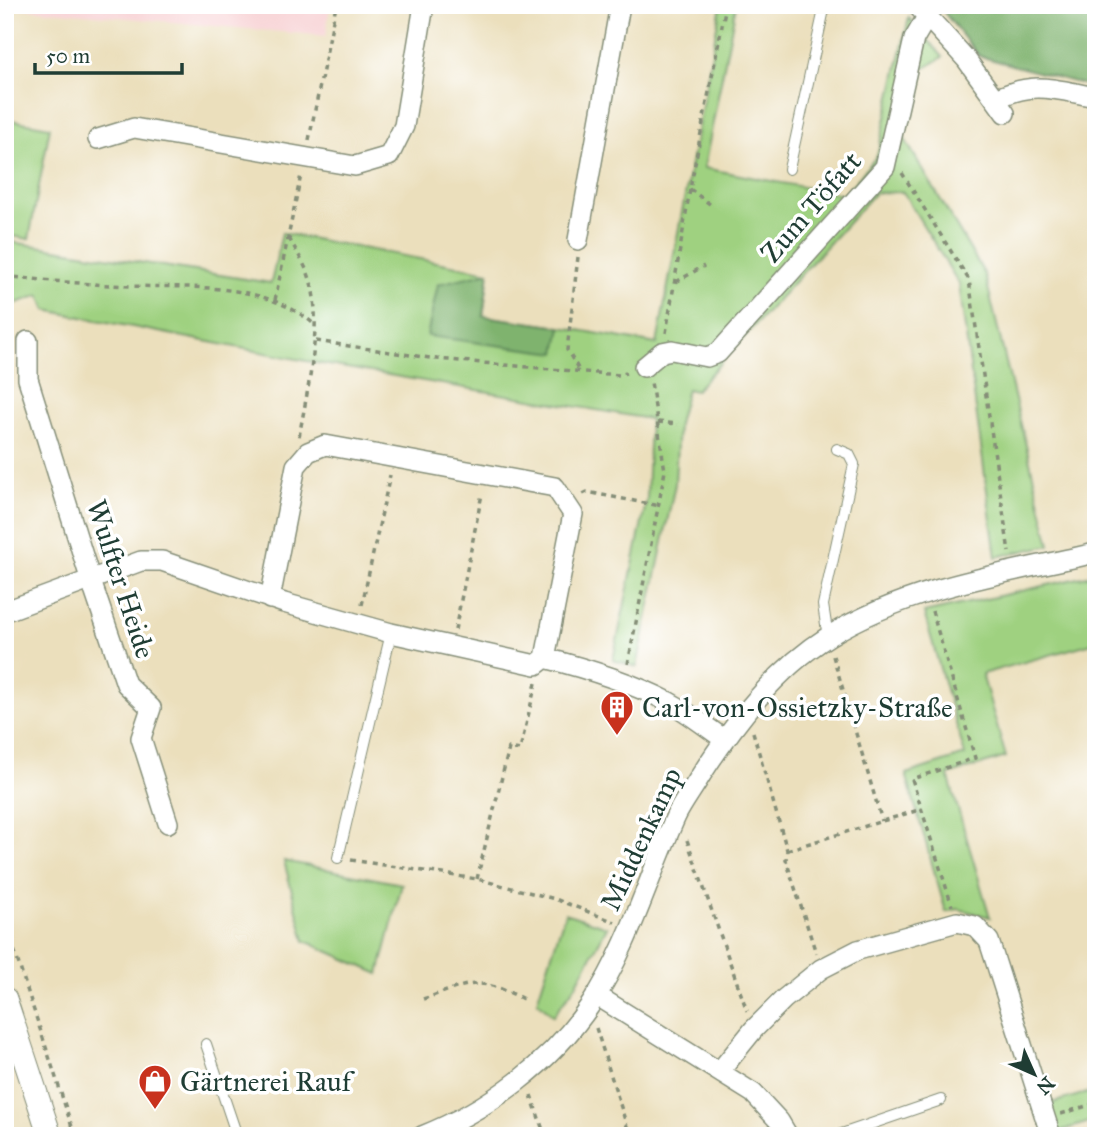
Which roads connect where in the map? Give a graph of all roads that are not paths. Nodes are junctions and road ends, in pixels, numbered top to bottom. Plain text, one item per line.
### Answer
1 (424, 5) edge
2 (620, 5) edge
3 (825, 5) edge
4 (923, 10) edge
5 (1096, 97) edge
6 (98, 139) dead end
7 (789, 169) dead end
8 (578, 240) road end
9 (28, 341) dead end
10 (644, 367) road end
11 (838, 449) dead end
12 (1096, 553) edge
13 (90, 578) junction
14 (270, 599) junction
15 (6, 611) edge
16 (391, 633) junction
17 (828, 637) junction
18 (540, 662) junction
19 (724, 739) junction
20 (168, 823) dead end
21 (338, 858) road end
22 (5, 999) edge
23 (593, 1001) junction
24 (206, 1044) dead end
25 (720, 1071) junction
26 (941, 1100) dead end
27 (1049, 1127) edge
28 (50, 1136) edge
29 (237, 1136) edge
30 (422, 1136) edge
31 (788, 1136) edge
32 (836, 1136) edge

1 - 6 street
2 - 8 street
3 - 7 lane, Zum Töfatt
4 - 5 street
4 - 10 street, Zum Töfatt
9 - 13 street, Wulfter Heide
11 - 17 lane
12 - 17 street, Middenkamp
13 - 14 street
13 - 15 street
13 - 20 street, Wulfter Heide
14 - 16 street
14 - 18 street
16 - 18 street
16 - 21 lane
17 - 19 street, Middenkamp
18 - 19 street
19 - 23 street, Middenkamp
22 - 28 street
23 - 25 street
23 - 30 street, Middenkamp
24 - 29 lane
25 - 27 street
25 - 31 street
26 - 32 lane

